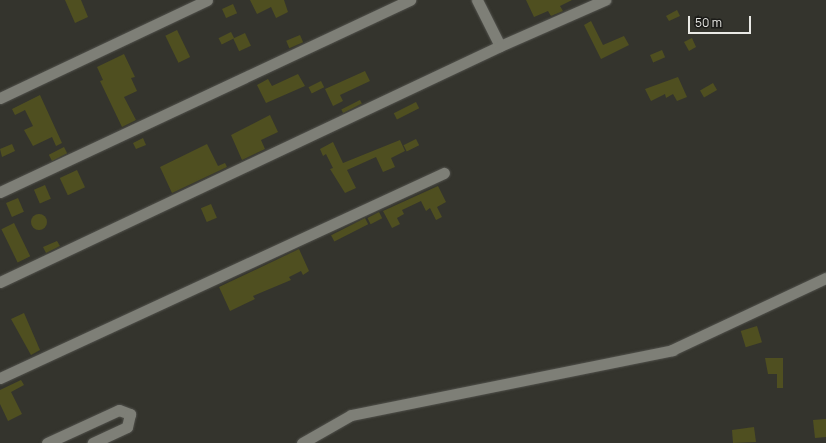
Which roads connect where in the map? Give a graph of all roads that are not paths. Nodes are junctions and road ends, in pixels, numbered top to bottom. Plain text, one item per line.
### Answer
1 (207, 0) edge
2 (410, 0) edge
3 (477, 0) edge
4 (605, 0) edge
5 (500, 46) junction
6 (0, 98) edge
7 (444, 173) dead end
8 (0, 192) edge
9 (826, 278) edge
10 (0, 282) edge
11 (0, 378) edge
12 (47, 443) edge
13 (93, 443) edge
14 (302, 443) edge

1 - 6 street
2 - 8 street
3 - 5 street
4 - 5 street
5 - 10 street
7 - 11 street
9 - 14 street
12 - 13 street

